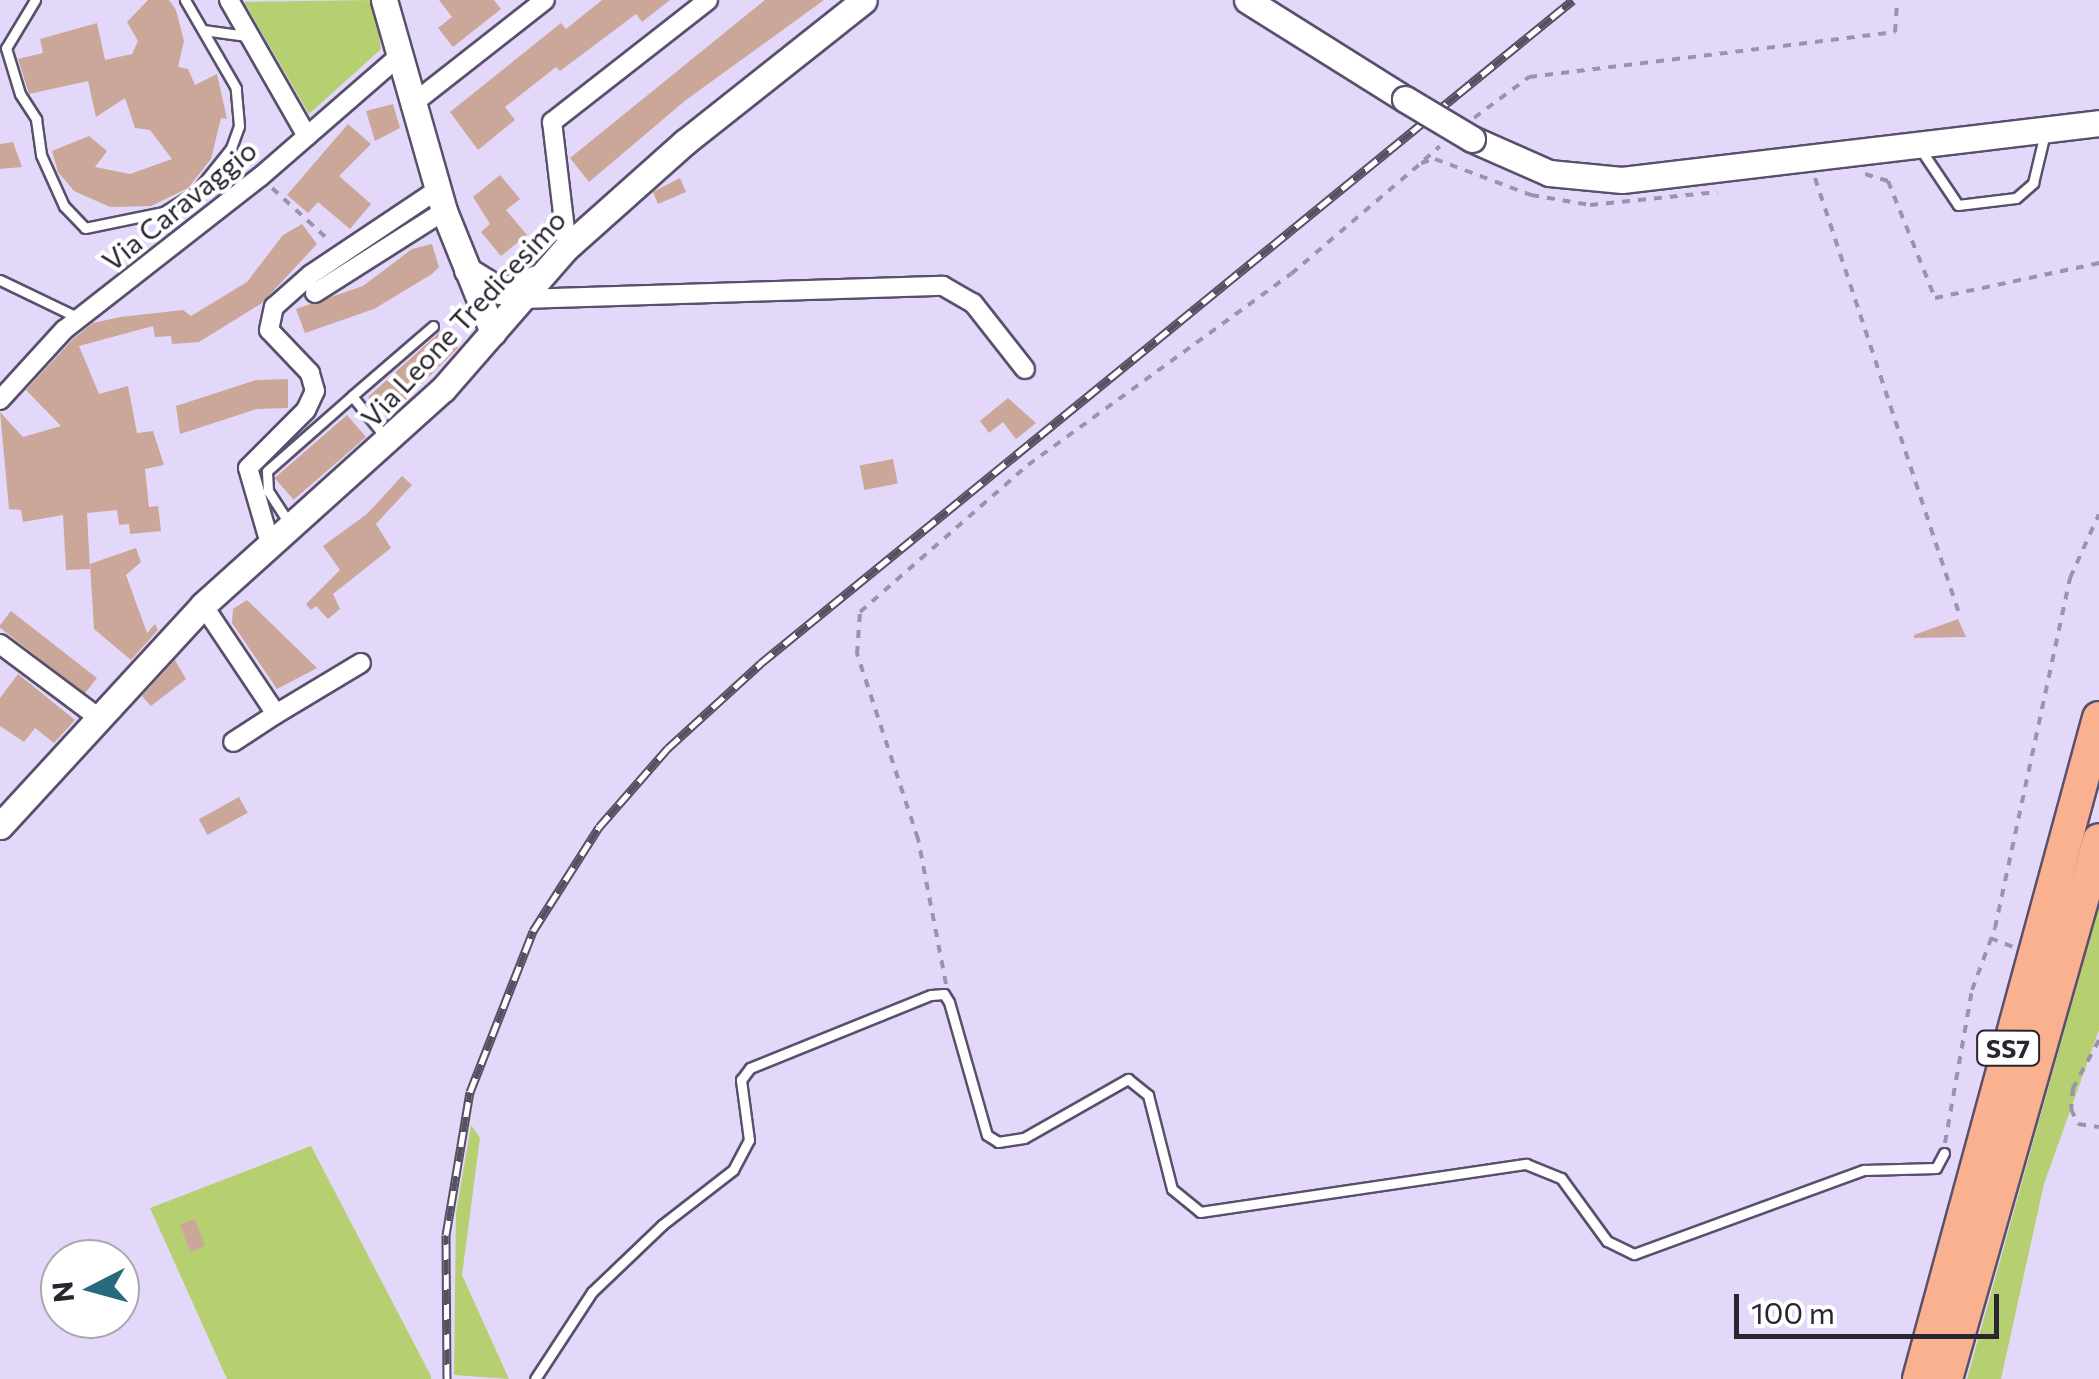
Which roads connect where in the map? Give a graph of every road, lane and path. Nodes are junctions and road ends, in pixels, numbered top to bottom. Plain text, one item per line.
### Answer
1 (35, 0) edge
2 (185, 0) edge
3 (229, 0) edge
4 (384, 0) edge
5 (545, 0) edge
6 (708, 0) edge
7 (864, 0) edge
8 (1247, 0) edge
9 (1897, 0) edge
10 (203, 30) junction
11 (250, 37) junction
12 (398, 56) junction
13 (410, 105) junction
14 (2099, 123) edge
15 (2045, 130) junction
16 (307, 136) junction
17 (1460, 136) junction
18 (1920, 147) junction
19 (1421, 163) junction
20 (1847, 175) dead end
21 (1832, 176) dead end
22 (260, 177) junction
23 (1815, 178) junction
24 (1796, 181) dead end
25 (1720, 191) dead end
26 (440, 200) junction
27 (317, 230) dead end
28 (567, 246) junction
29 (2099, 263) edge
30 (464, 266) junction
31 (546, 270) junction
32 (0, 280) edge
33 (488, 287) junction
34 (316, 293) dead end
35 (507, 316) junction
36 (80, 318) junction
37 (433, 326) dead end
38 (1025, 368) dead end
39 (352, 396) junction
40 (0, 400) edge
41 (389, 441) junction
42 (2099, 514) edge
43 (292, 528) junction
44 (271, 547) junction
45 (203, 605) junction
46 (1958, 612) dead end
47 (0, 644) edge
48 (361, 663) dead end
49 (276, 714) junction
50 (100, 718) junction
51 (2099, 718) edge
52 (233, 742) dead end
53 (0, 826) edge
54 (2099, 840) edge
55 (1990, 938) junction
56 (2014, 946) dead end
57 (944, 994) junction
58 (2099, 1040) edge
59 (2099, 1128) edge
60 (1944, 1153) joint
61 (534, 1379) edge
62 (1919, 1379) edge
63 (1946, 1379) edge

1 - 10 lane
2 - 10 lane
3 - 11 street
4 - 12 street
5 - 13 street
6 - 28 street
7 - 28 street, Via Leone Tredicesimo
8 - 17 street, bridge
9 - 17 path
10 - 11 lane
11 - 16 street
12 - 13 street
12 - 16 street, Via Caravaggio
13 - 26 street
14 - 15 street
15 - 18 street
15 - 18 lane
16 - 22 street, Via Caravaggio
17 - 18 street
17 - 19 path
19 - 25 path
19 - 57 path
20 - 29 path
21 - 23 path
22 - 27 path
22 - 36 street, Via Caravaggio
23 - 24 path
23 - 46 path
26 - 30 street
26 - 34 street
26 - 44 street
28 - 31 street, Via Leone Tredicesimo
30 - 33 street
30 - 35 street
31 - 33 street
31 - 35 street, Via Leone Tredicesimo
32 - 36 lane
33 - 35 street
35 - 38 street
35 - 41 street, Via Leone Tredicesimo
36 - 40 street, Via Caravaggio
37 - 39 lane
39 - 41 lane
39 - 43 lane
41 - 43 street, Via Leone Tredicesimo
42 - 55 path
43 - 44 street, Via Leone Tredicesimo
44 - 45 street, Via Leone Tredicesimo
45 - 49 street
45 - 50 street, Via Leone Tredicesimo
47 - 50 street
48 - 49 street
49 - 52 street
50 - 53 street, Via Leone Tredicesimo
51 - 62 highway, SS7
54 - 63 highway, SS7
55 - 56 path
55 - 60 path
57 - 60 lane
57 - 61 lane
58 - 59 path

